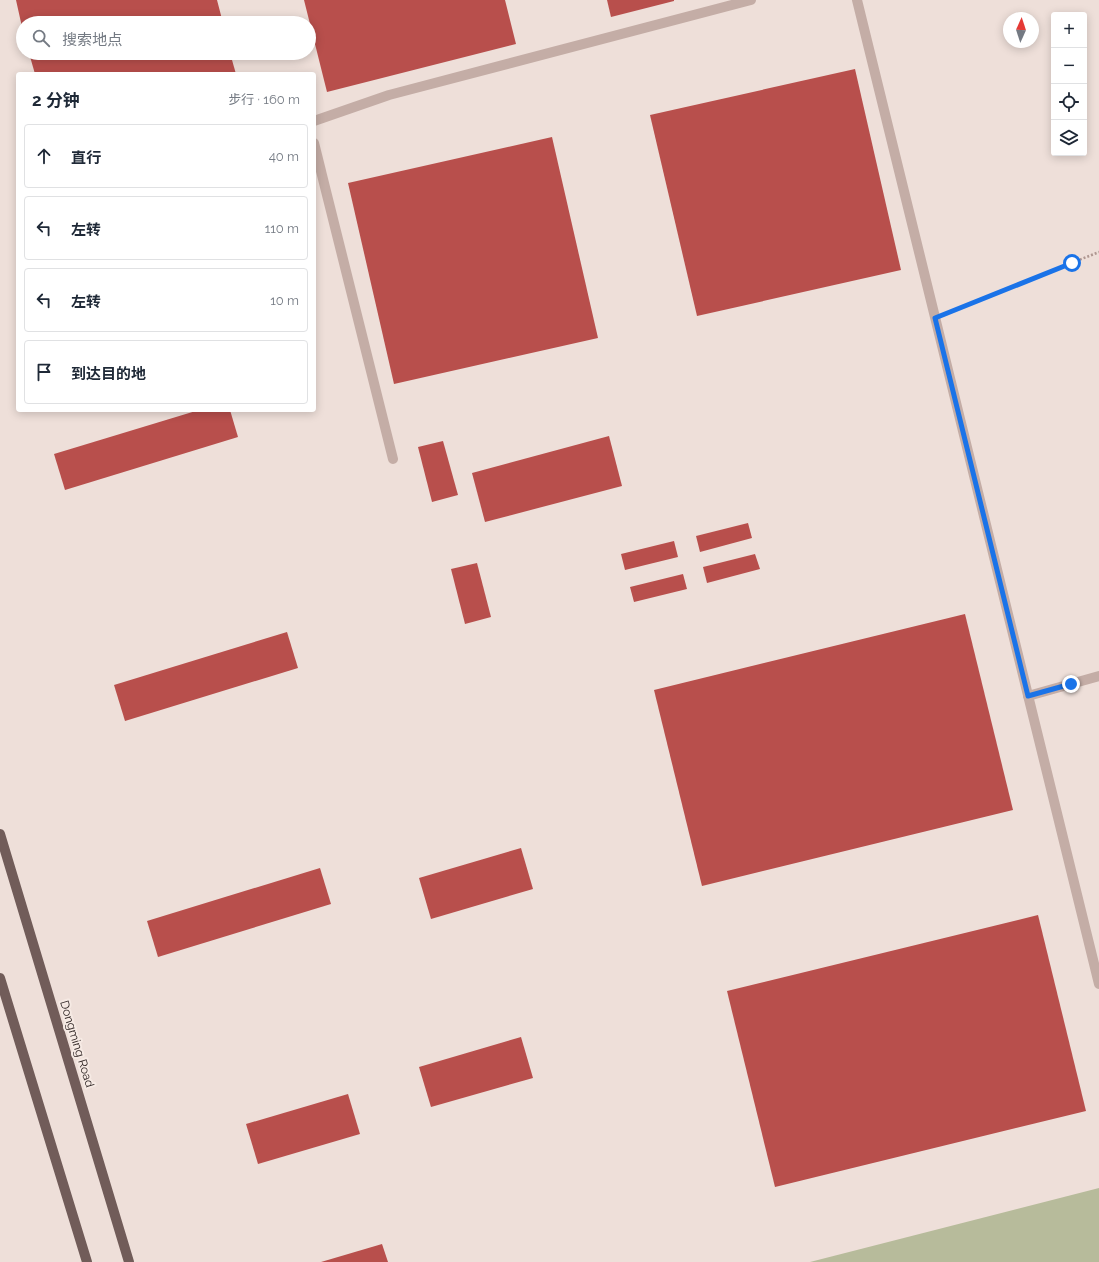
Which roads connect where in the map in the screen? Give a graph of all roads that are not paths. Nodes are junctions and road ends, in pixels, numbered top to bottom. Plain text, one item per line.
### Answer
1 (751, 0) edge
2 (856, 0) edge
3 (316, 120) edge
4 (316, 151) edge
5 (392, 459) dead end
6 (1099, 676) edge
7 (1028, 696) junction
8 (0, 834) edge
9 (0, 978) edge
10 (1098, 980) edge
11 (87, 1262) edge
12 (129, 1262) edge

1 - 3 street
2 - 7 street
4 - 5 street
6 - 7 street
7 - 10 street
8 - 12 main road, Dongming Road
9 - 11 main road

